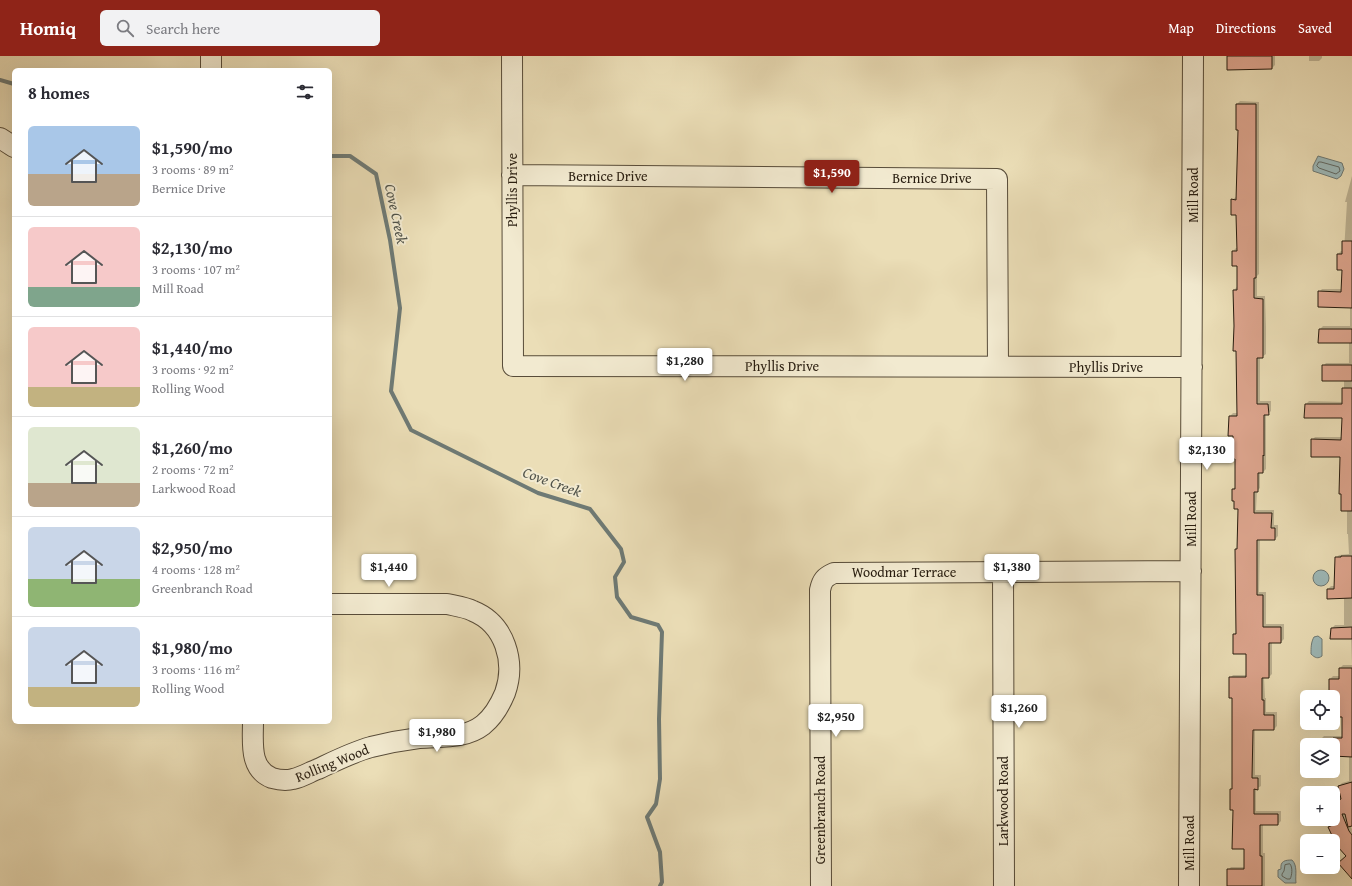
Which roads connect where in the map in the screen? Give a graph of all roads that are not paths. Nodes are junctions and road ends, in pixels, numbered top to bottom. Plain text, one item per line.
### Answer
1 (211, 56) edge
2 (512, 56) edge
3 (1194, 56) edge
4 (211, 68) edge
5 (0, 138) edge
6 (12, 146) edge
7 (512, 175) junction
8 (998, 366) junction
9 (1192, 367) junction
10 (1003, 572) junction
11 (1191, 572) junction
12 (820, 590) joint
13 (332, 604) edge
14 (253, 724) edge
15 (820, 886) edge
16 (1004, 886) edge
17 (1189, 886) edge

1 - 4 street
2 - 7 street, Phyllis Drive
3 - 9 street, Mill Road
5 - 6 street
7 - 8 street, Bernice Drive
7 - 8 street, Phyllis Drive
8 - 9 street, Phyllis Drive
9 - 11 street, Mill Road
10 - 11 street, Woodmar Terrace
10 - 12 street, Woodmar Terrace
10 - 16 street, Larkwood Road
11 - 17 street, Mill Road
12 - 15 street, Greenbranch Road
13 - 14 street, Rolling Wood

